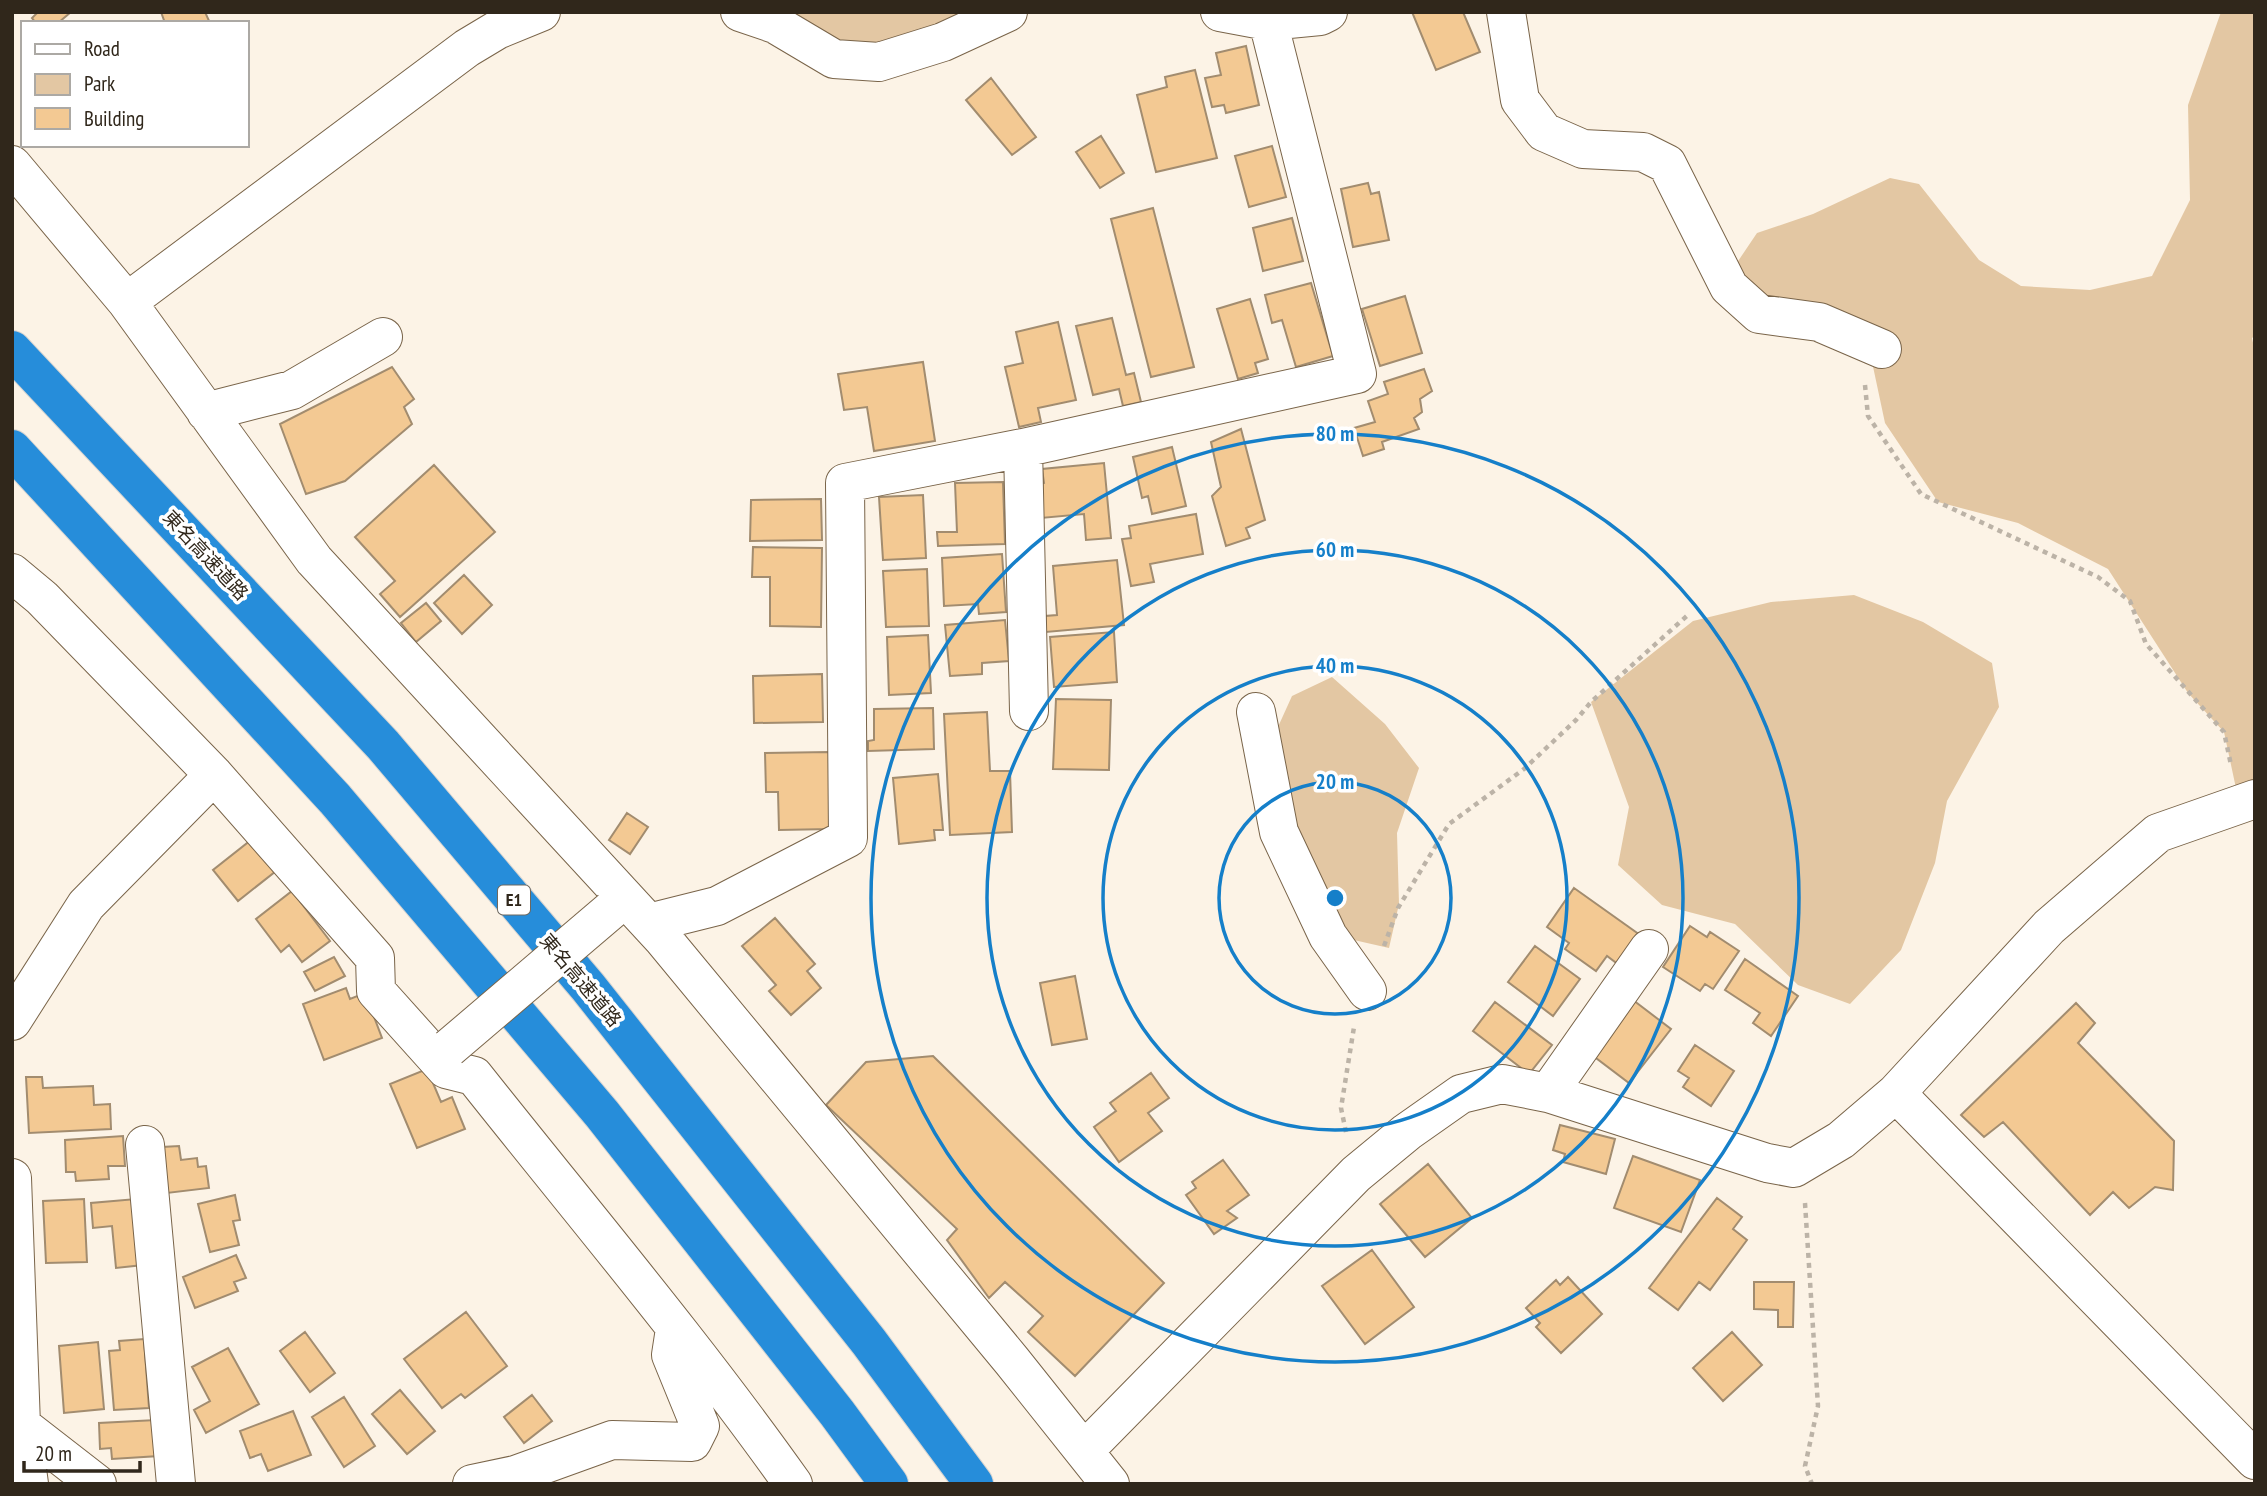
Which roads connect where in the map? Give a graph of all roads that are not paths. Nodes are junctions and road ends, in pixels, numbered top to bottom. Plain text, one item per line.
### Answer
1 (541, 12) edge
2 (740, 12) edge
3 (1008, 12) edge
4 (1220, 12) edge
5 (1328, 12) edge
6 (1506, 12) edge
7 (1268, 21) junction
8 (12, 165) edge
9 (127, 302) junction
10 (383, 337) dead end
11 (1870, 344) road end
12 (12, 350) edge
13 (206, 412) junction
14 (1023, 448) junction
15 (12, 449) edge
16 (12, 573) edge
17 (1029, 711) dead end
18 (1256, 712) dead end
19 (214, 775) junction
20 (2247, 802) edge
21 (611, 911) dead end
22 (649, 923) junction
23 (1648, 949) dead end
24 (1367, 991) road end
25 (12, 1021) edge
26 (449, 1048) dead end
27 (1548, 1093) junction
28 (1896, 1093) junction
29 (145, 1145) dead end
30 (12, 1178) edge
31 (675, 1327) junction
32 (22, 1425) junction
33 (1084, 1451) junction
34 (2255, 1460) edge
35 (29, 1484) edge
36 (97, 1484) edge
37 (176, 1484) edge
38 (472, 1484) edge
39 (793, 1484) edge
40 (889, 1484) edge
41 (974, 1484) edge
42 (1110, 1484) edge

1 - 9 street
2 - 3 street
4 - 7 street
5 - 7 street
6 - 11 street
7 - 14 street
8 - 9 street
9 - 13 street
10 - 13 street
12 - 41 highway, 東名高速道路 / E1
13 - 22 street
14 - 17 street
14 - 22 street
15 - 40 highway
16 - 19 street
18 - 24 street
19 - 25 street
19 - 31 street
20 - 28 street
21 - 26 street, bridge
22 - 33 street
23 - 27 street
27 - 28 street
27 - 33 street
28 - 34 street
29 - 37 street
30 - 32 street
31 - 38 street
31 - 39 street
32 - 35 street
32 - 36 street
33 - 42 street

